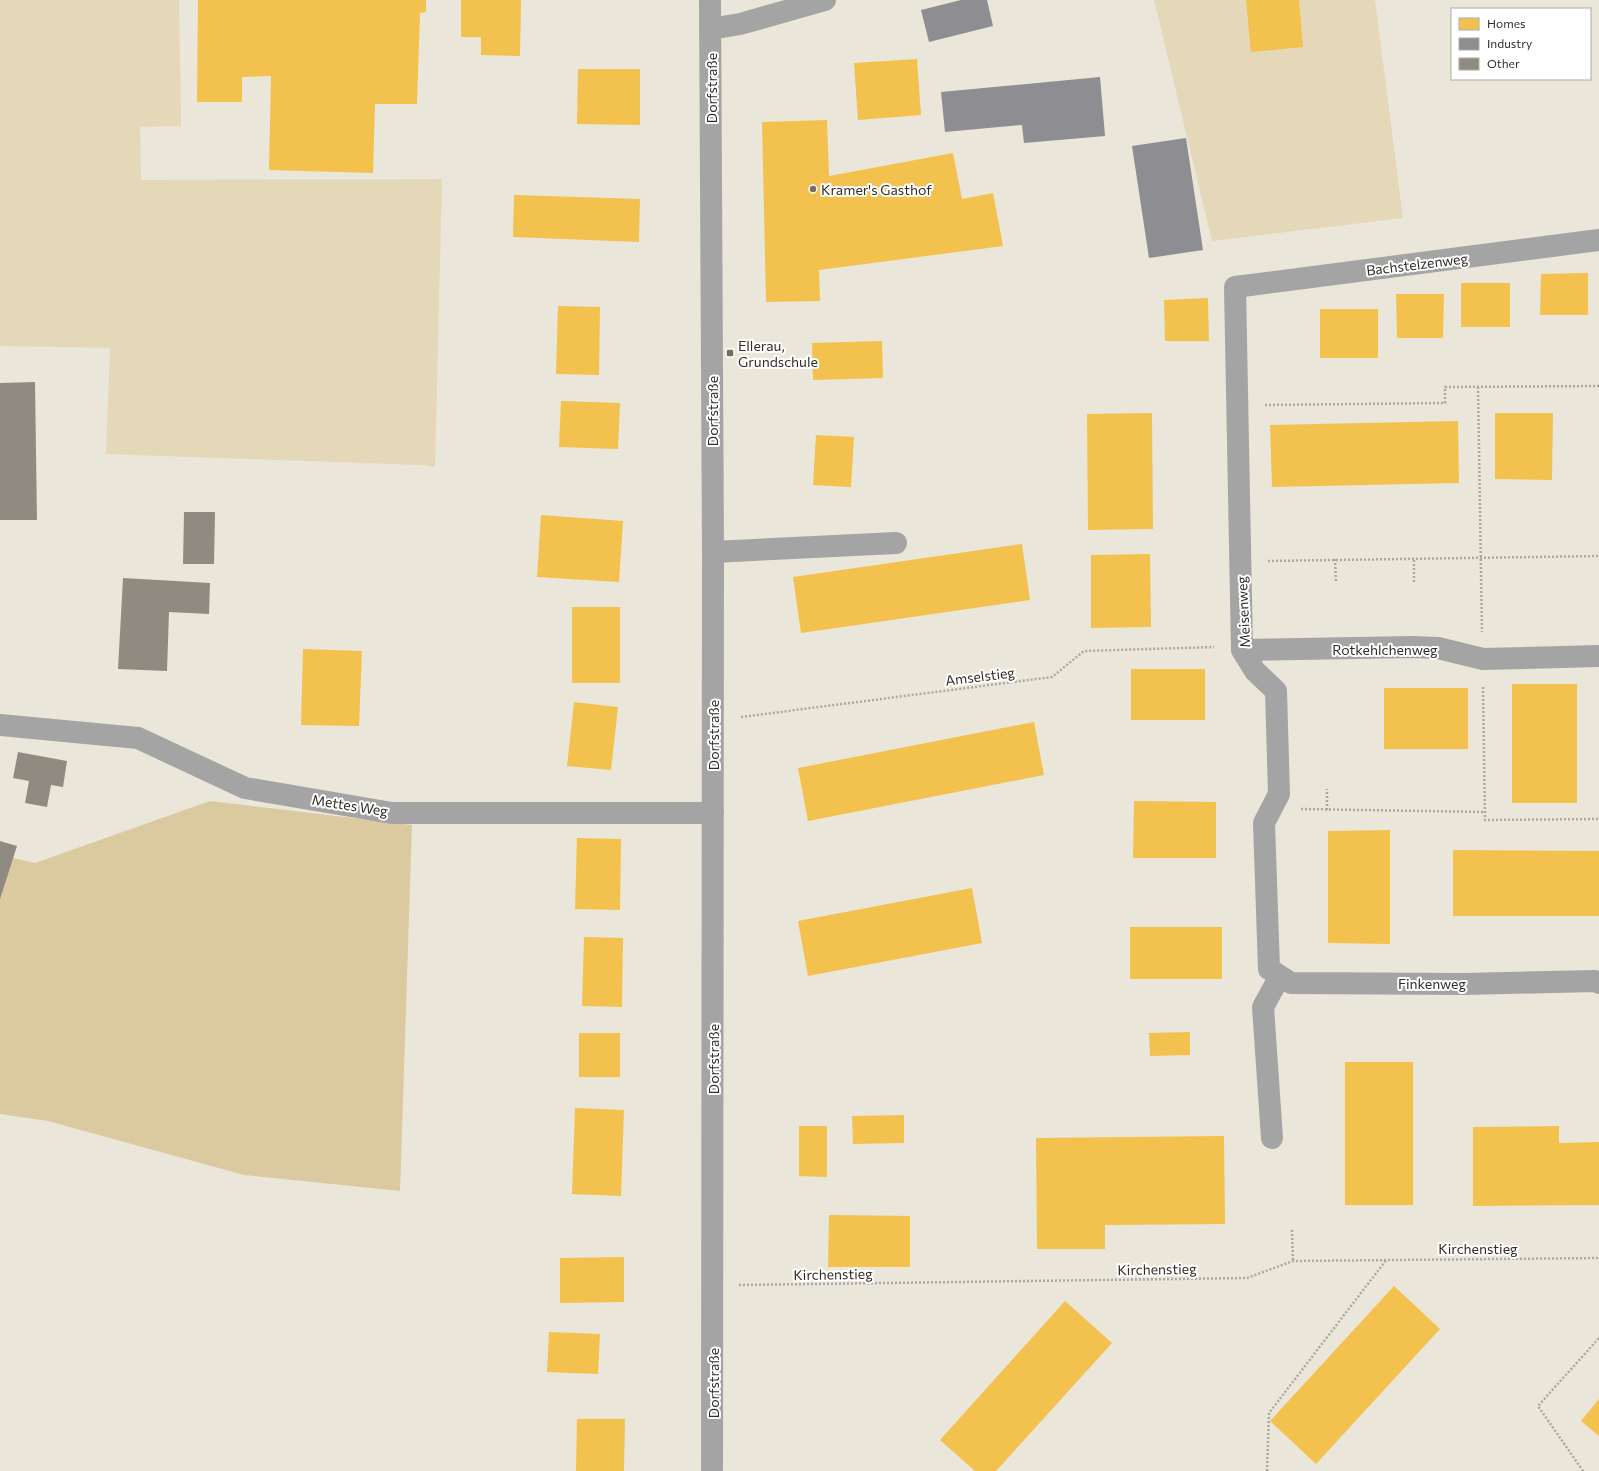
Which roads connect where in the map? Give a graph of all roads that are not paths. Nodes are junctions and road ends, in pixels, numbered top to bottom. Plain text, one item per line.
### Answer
1 (710, 0) edge
2 (825, 0) edge
3 (710, 29) junction
4 (1599, 240) edge
5 (1234, 288) joint
6 (896, 543) dead end
7 (713, 552) junction
8 (1242, 650) junction
9 (1599, 656) edge
10 (0, 726) edge
11 (712, 813) junction
12 (1275, 972) junction
13 (1599, 983) edge
14 (1272, 1138) dead end
15 (712, 1471) edge

1 - 3 street, Dorfstraße
2 - 3 street
3 - 7 street, Dorfstraße
4 - 5 street, Bachstelzenweg
5 - 8 street, Meisenweg
6 - 7 street
7 - 11 street, Dorfstraße
8 - 9 street, Rotkehlchenweg
8 - 12 street, Meisenweg
10 - 11 street, Mettes Weg
11 - 15 street, Dorfstraße
12 - 13 street, Finkenweg
12 - 14 street

